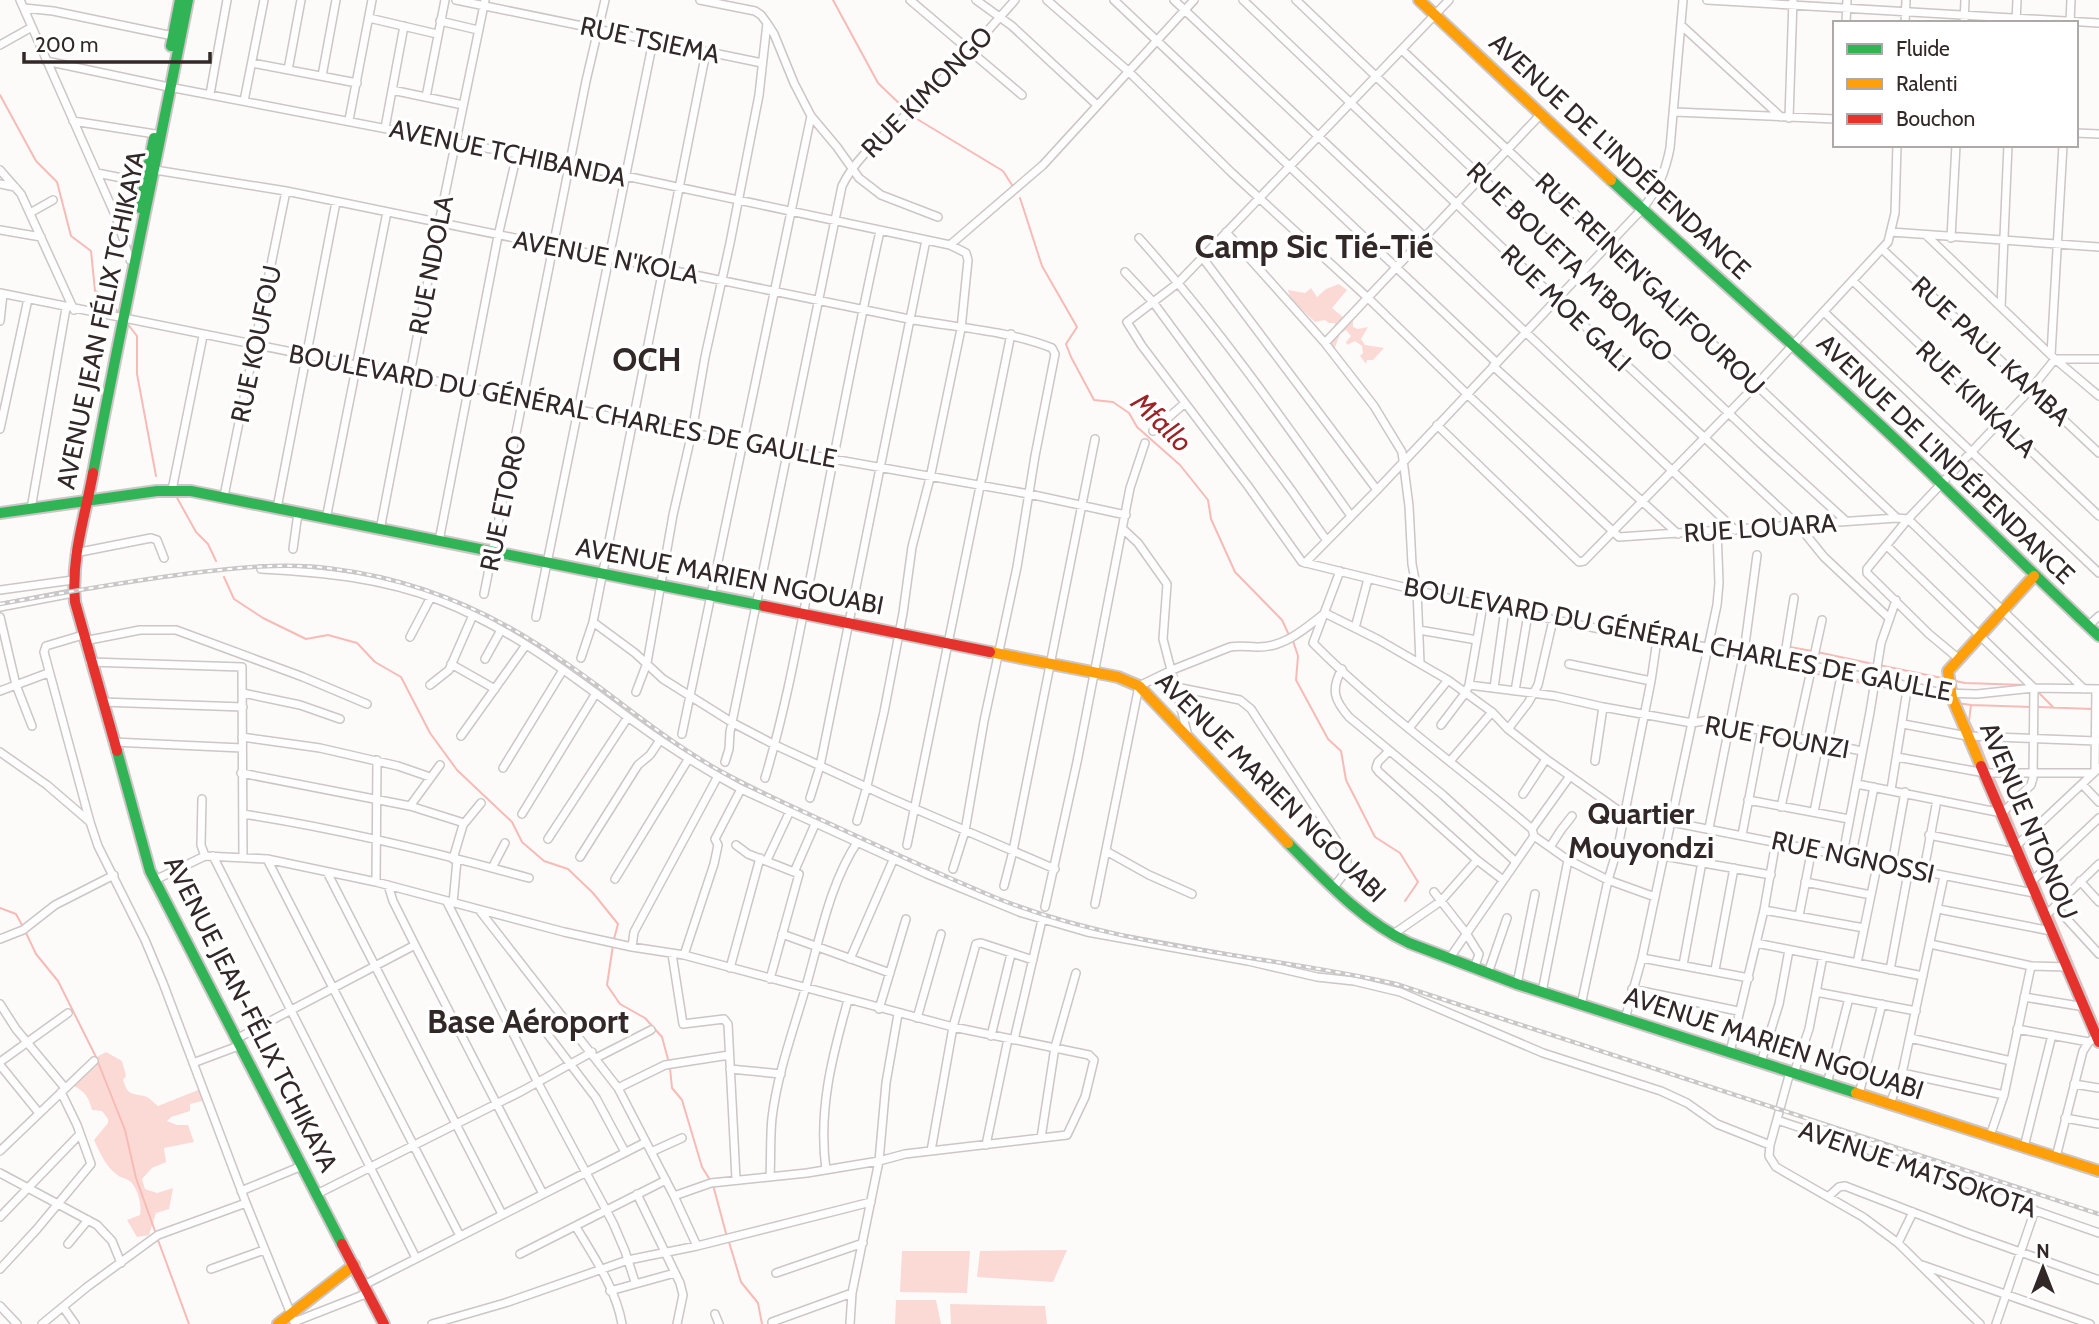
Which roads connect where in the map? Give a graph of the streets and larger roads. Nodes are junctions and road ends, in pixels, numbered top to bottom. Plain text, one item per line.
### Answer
1 (180, 0) edge
2 (188, 0) edge
3 (227, 0) edge
4 (264, 0) edge
5 (301, 0) edge
6 (336, 0) edge
7 (372, 0) edge
8 (444, 0) edge
9 (456, 0) edge
10 (605, 0) edge
11 (700, 0) edge
12 (910, 0) edge
13 (976, 0) edge
14 (1015, 0) edge
15 (1047, 0) edge
16 (1114, 0) edge
17 (1174, 0) edge
18 (1194, 0) edge
19 (1242, 0) edge
20 (1296, 0) edge
21 (1419, 0) edge
22 (1449, 0) edge
23 (1683, 0) edge
24 (1707, 0) edge
25 (1847, 0) edge
26 (1906, 0) edge
27 (1965, 0) edge
28 (2017, 0) edge
29 (2071, 0) edge
30 (1741, 1) edge
31 (484, 3) edge
32 (1793, 3) edge
33 (22, 4) edge
34 (1847, 9) junction
35 (1184, 10) junction
36 (1906, 11) junction
37 (1435, 16) junction
38 (369, 18) junction
39 (999, 19) junction
40 (1964, 19) edge
41 (440, 21) junction
42 (1846, 21) edge
43 (1905, 21) edge
44 (2016, 21) edge
45 (2070, 21) edge
46 (2078, 22) edge
47 (767, 23) junction
48 (2099, 23) edge
49 (1681, 25) junction
50 (404, 26) junction
51 (32, 27) junction
52 (598, 28) junction
53 (478, 30) junction
54 (437, 34) junction
55 (173, 36) junction
56 (1157, 40) junction
57 (653, 41) junction
58 (0, 44) edge
59 (969, 50) junction
60 (1402, 50) junction
61 (706, 52) junction
62 (46, 61) junction
63 (251, 63) junction
64 (762, 63) junction
65 (288, 70) junction
66 (1128, 71) junction
67 (322, 76) junction
68 (1377, 76) junction
69 (357, 83) junction
70 (167, 86) junction
71 (392, 90) junction
72 (210, 94) junction
73 (1022, 96) dead end
74 (426, 97) junction
75 (244, 101) junction
76 (1350, 102) junction
77 (463, 105) junction
78 (1097, 105) junction
79 (1675, 112) junction
80 (1541, 114) junction
81 (811, 116) junction
82 (1785, 118) junction
83 (1833, 119) edge
84 (349, 120) junction
85 (73, 121) junction
86 (384, 128) junction
87 (2078, 133) edge
88 (155, 134) junction
89 (2099, 134) edge
90 (1319, 136) junction
91 (456, 141) junction
92 (1897, 147) edge
93 (1956, 147) edge
94 (2008, 147) edge
95 (2063, 147) edge
96 (1508, 149) junction
97 (517, 154) junction
98 (569, 164) junction
99 (1289, 165) junction
100 (852, 167) junction
101 (0, 170) edge
102 (155, 170) junction
103 (97, 173) junction
104 (624, 177) junction
105 (1481, 177) junction
106 (149, 183) junction
107 (0, 184) edge
108 (15, 187) junction
109 (680, 189) junction
110 (286, 191) junction
111 (1260, 197) junction
112 (53, 200) dead end
113 (738, 200) junction
114 (336, 202) junction
115 (1457, 204) junction
116 (1642, 209) junction
117 (790, 211) junction
118 (387, 212) junction
119 (30, 214) junction
120 (938, 217) dead end
121 (834, 221) junction
122 (439, 222) junction
123 (0, 230) edge
124 (880, 231) junction
125 (1226, 232) junction
126 (1891, 232) junction
127 (498, 236) junction
128 (1926, 236) junction
129 (41, 237) junction
130 (1424, 237) junction
131 (1951, 237) junction
132 (1139, 238) dead end
133 (926, 240) junction
134 (2003, 241) junction
135 (2058, 244) junction
136 (950, 245) junction
137 (1608, 245) junction
138 (555, 247) junction
139 (2099, 247) edge
140 (1882, 249) junction
141 (1202, 257) junction
142 (609, 259) junction
143 (130, 260) junction
144 (1396, 266) junction
145 (662, 268) junction
146 (1125, 272) dead end
147 (1581, 273) junction
148 (723, 279) junction
149 (1853, 281) junction
150 (1178, 283) junction
151 (774, 290) junction
152 (2, 294) edge
153 (1368, 298) junction
154 (28, 299) junction
155 (820, 299) junction
156 (1556, 300) junction
157 (1153, 302) junction
158 (2000, 307) junction
159 (70, 309) junction
160 (863, 309) junction
161 (1824, 312) junction
162 (119, 318) junction
163 (909, 319) junction
164 (0, 321) edge
165 (961, 329) junction
166 (1526, 332) junction
167 (1012, 334) junction
168 (203, 336) junction
169 (1325, 343) junction
170 (1793, 344) junction
171 (256, 346) junction
172 (307, 356) junction
173 (2053, 357) junction
174 (2099, 359) edge
175 (1495, 365) junction
176 (356, 366) junction
177 (408, 376) junction
178 (1756, 385) junction
179 (470, 388) junction
180 (2031, 389) junction
181 (1467, 394) junction
182 (2099, 396) edge
183 (525, 398) junction
184 (1185, 403) junction
185 (579, 409) junction
186 (1730, 412) junction
187 (632, 421) junction
188 (2001, 421) junction
189 (1437, 425) junction
190 (0, 429) edge
191 (1153, 431) dead end
192 (692, 432) junction
193 (1095, 439) dead end
194 (1704, 439) junction
195 (743, 443) junction
196 (1145, 443) dead end
197 (789, 451) junction
198 (1973, 452) junction
199 (2099, 453) edge
200 (833, 459) junction
201 (1404, 460) junction
202 (879, 468) junction
203 (1673, 471) junction
204 (930, 478) junction
205 (1941, 484) junction
206 (979, 486) junction
207 (173, 490) junction
208 (1377, 490) junction
209 (1029, 494) junction
210 (224, 496) junction
211 (87, 500) junction
212 (32, 503) junction
213 (1643, 503) junction
214 (1082, 506) junction
215 (277, 508) junction
216 (4, 513) edge
217 (298, 513) junction
218 (1126, 515) junction
219 (1351, 516) junction
220 (2099, 516) edge
221 (1897, 517) junction
222 (326, 519) junction
223 (1908, 519) junction
224 (1846, 521) junction
225 (1798, 525) junction
226 (1123, 529) junction
227 (380, 530) junction
228 (1717, 530) junction
229 (1735, 530) junction
230 (1613, 533) junction
231 (1678, 534) junction
232 (439, 541) junction
233 (1326, 541) junction
234 (1887, 546) junction
235 (293, 549) dead end
236 (493, 551) junction
237 (75, 553) junction
238 (1757, 555) dead end
239 (164, 558) dead end
240 (547, 562) junction
241 (1303, 563) junction
242 (261, 569) dead end
243 (1340, 571) junction
244 (2099, 573) edge
245 (602, 574) junction
246 (2034, 576) junction
247 (1368, 579) junction
248 (73, 580) junction
249 (660, 586) junction
250 (0, 590) edge
251 (1417, 590) junction
252 (73, 593) junction
253 (484, 594) dead end
254 (712, 596) junction
255 (431, 597) junction
256 (1794, 598) dead end
257 (1896, 600) junction
258 (757, 605) junction
259 (1483, 605) junction
260 (0, 607) edge
261 (1505, 609) junction
262 (2004, 610) junction
263 (1325, 613) junction
264 (803, 614) junction
265 (1528, 614) junction
266 (473, 615) junction
267 (2099, 616) edge
268 (0, 617) edge
269 (536, 617) dead end
270 (1889, 618) junction
271 (1553, 620) junction
272 (1822, 621) dead end
273 (593, 622) junction
274 (850, 623) junction
275 (2088, 625) junction
276 (1356, 628) junction
277 (1419, 629) junction
278 (501, 630) junction
279 (899, 633) junction
280 (410, 636) dead end
281 (1980, 636) junction
282 (2099, 636) edge
283 (84, 638) junction
284 (1477, 640) junction
285 (1657, 640) junction
286 (948, 642) junction
287 (526, 645) junction
288 (1706, 649) junction
289 (999, 652) junction
290 (1744, 652) junction
291 (581, 658) dead end
292 (485, 659) dead end
293 (1959, 659) junction
294 (1784, 660) junction
295 (90, 662) junction
296 (647, 663) junction
297 (1050, 663) junction
298 (1420, 663) junction
299 (451, 664) junction
300 (1569, 664) dead end
301 (1811, 665) junction
302 (1342, 669) junction
303 (563, 670) junction
304 (1172, 670) junction
305 (1842, 671) junction
306 (1094, 672) junction
307 (48, 673) junction
308 (1876, 678) junction
309 (1448, 680) junction
310 (1651, 681) junction
311 (1908, 684) junction
312 (16, 685) junction
313 (429, 685) dead end
314 (1139, 686) junction
315 (1176, 687) junction
316 (1494, 688) junction
317 (2034, 688) junction
318 (1468, 689) junction
319 (2085, 689) junction
320 (2097, 689) edge
321 (495, 690) junction
322 (0, 691) edge
323 (1515, 691) junction
324 (636, 692) dead end
325 (243, 693) junction
326 (596, 693) junction
327 (1533, 693) junction
328 (1950, 694) junction
329 (692, 696) junction
330 (102, 702) junction
331 (368, 704) dead end
332 (243, 707) junction
333 (1603, 707) junction
334 (1492, 712) junction
335 (1645, 715) junction
336 (628, 717) junction
337 (340, 719) dead end
338 (733, 723) junction
339 (1692, 723) junction
340 (1731, 724) junction
341 (1903, 724) junction
342 (1441, 725) dead end
343 (32, 726) dead end
344 (1409, 728) junction
345 (1508, 729) junction
346 (1762, 730) junction
347 (682, 734) dead end
348 (1188, 734) junction
349 (1968, 736) junction
350 (242, 737) junction
351 (461, 737) dead end
352 (1796, 737) junction
353 (2034, 738) junction
354 (660, 740) junction
355 (2096, 741) junction
356 (113, 742) junction
357 (1829, 744) junction
358 (775, 745) junction
359 (242, 748) junction
360 (1863, 751) junction
361 (0, 752) edge
362 (1388, 752) junction
363 (1897, 757) junction
364 (688, 758) junction
365 (1451, 760) junction
366 (1546, 760) junction
367 (377, 761) junction
368 (1595, 761) dead end
369 (724, 762) dead end
370 (440, 765) dead end
371 (820, 766) junction
372 (503, 768) dead end
373 (2096, 771) edge
374 (2033, 772) junction
375 (1985, 773) junction
376 (241, 774) junction
377 (718, 776) junction
378 (1570, 776) junction
379 (430, 777) junction
380 (765, 778) dead end
381 (1857, 783) junction
382 (2082, 784) junction
383 (867, 786) junction
384 (1874, 787) junction
385 (741, 789) junction
386 (1891, 790) junction
387 (1905, 792) junction
388 (1523, 794) dead end
389 (810, 798) dead end
390 (202, 799) dead end
391 (377, 800) junction
392 (1748, 800) junction
393 (1937, 800) junction
394 (2099, 802) edge
395 (481, 803) dead end
396 (410, 806) junction
397 (1781, 807) junction
398 (915, 809) junction
399 (790, 811) junction
400 (1814, 812) junction
401 (2002, 813) junction
402 (243, 814) junction
403 (522, 814) dead end
404 (1625, 815) junction
405 (1572, 816) dead end
406 (2099, 818) edge
407 (1849, 819) junction
408 (857, 821) dead end
409 (90, 822) junction
410 (816, 822) junction
411 (1671, 822) junction
412 (464, 823) junction
413 (1709, 828) junction
414 (965, 831) junction
415 (1533, 833) junction
416 (1742, 835) junction
417 (1929, 835) junction
418 (548, 839) dead end
419 (377, 840) junction
420 (858, 841) junction
421 (1776, 841) junction
422 (505, 843) dead end
423 (736, 845) dead end
424 (907, 845) dead end
425 (1550, 847) junction
426 (1812, 848) junction
427 (2017, 849) junction
428 (1013, 851) junction
429 (1106, 852) junction
430 (1843, 854) junction
431 (209, 856) junction
432 (580, 856) dead end
433 (1664, 856) junction
434 (243, 857) junction
435 (1860, 857) junction
436 (894, 858) junction
437 (267, 859) junction
438 (455, 859) junction
439 (763, 859) junction
440 (1478, 860) junction
441 (1568, 860) junction
442 (1878, 861) junction
443 (1516, 862) junction
444 (1702, 862) junction
445 (1892, 863) junction
446 (2099, 864) edge
447 (492, 867) junction
448 (1734, 868) junction
449 (1909, 868) junction
450 (953, 869) dead end
451 (1055, 869) junction
452 (795, 870) junction
453 (1924, 870) junction
454 (327, 872) junction
455 (114, 875) junction
456 (1771, 875) junction
457 (1944, 876) junction
458 (529, 878) dead end
459 (155, 880) junction
460 (615, 880) dead end
461 (1503, 880) junction
462 (1608, 880) junction
463 (2080, 881) junction
464 (376, 882) junction
465 (1805, 882) junction
466 (388, 885) junction
467 (1004, 886) dead end
468 (1333, 888) junction
469 (2032, 888) junction
470 (1434, 892) dead end
471 (1192, 894) dead end
472 (1535, 894) dead end
473 (1871, 895) junction
474 (1655, 897) junction
475 (1441, 901) junction
476 (2099, 902) edge
477 (450, 903) junction
478 (1095, 904) dead end
479 (2055, 906) junction
480 (1045, 907) dead end
481 (1938, 909) junction
482 (479, 910) junction
483 (1764, 910) junction
484 (1799, 916) junction
485 (2045, 916) junction
486 (1507, 918) dead end
487 (906, 919) dead end
488 (1042, 920) junction
489 (1864, 928) junction
490 (2051, 931) junction
491 (1466, 933) junction
492 (782, 934) junction
493 (941, 934) dead end
494 (1392, 935) junction
495 (0, 939) edge
496 (1756, 943) junction
497 (1930, 944) junction
498 (415, 945) junction
499 (818, 946) junction
500 (632, 947) junction
501 (1789, 950) junction
502 (672, 954) junction
503 (1012, 954) junction
504 (2099, 954) edge
505 (684, 955) junction
506 (1823, 956) junction
507 (1642, 958) junction
508 (850, 959) junction
509 (1449, 959) junction
510 (1033, 960) junction
511 (1857, 963) junction
512 (1683, 965) junction
513 (374, 966) junction
514 (2031, 966) junction
515 (2067, 967) junction
516 (730, 968) junction
517 (1474, 969) junction
518 (1715, 970) junction
519 (1890, 970) junction
520 (890, 973) junction
521 (1076, 973) dead end
522 (1488, 974) junction
523 (1923, 976) junction
524 (1749, 978) junction
525 (770, 979) junction
526 (1517, 984) junction
527 (334, 988) junction
528 (806, 989) junction
529 (1632, 989) junction
530 (1542, 992) junction
531 (1816, 992) junction
532 (2024, 997) junction
533 (1849, 998) junction
534 (848, 1000) junction
535 (0, 1004) edge
536 (1581, 1004) junction
537 (1882, 1004) junction
538 (2085, 1007) junction
539 (879, 1009) junction
540 (292, 1010) junction
541 (1738, 1011) junction
542 (1916, 1011) junction
543 (68, 1013) dead end
544 (898, 1014) junction
545 (917, 1018) junction
546 (536, 1019) dead end
547 (1625, 1019) junction
548 (953, 1027) junction
549 (651, 1030) dead end
550 (2017, 1030) junction
551 (991, 1035) junction
552 (2052, 1035) junction
553 (2096, 1036) edge
554 (1910, 1038) junction
555 (1011, 1040) junction
556 (239, 1041) junction
557 (28, 1042) junction
558 (1055, 1047) junction
559 (1730, 1052) junction
560 (594, 1055) junction
561 (729, 1055) junction
562 (94, 1060) dead end
563 (2011, 1061) junction
564 (1761, 1062) junction
565 (193, 1063) junction
566 (0, 1064) edge
567 (571, 1064) junction
568 (730, 1069) junction
569 (1792, 1072) junction
570 (1902, 1073) junction
571 (782, 1074) junction
572 (538, 1083) junction
573 (1827, 1084) junction
574 (2074, 1084) junction
575 (618, 1088) junction
576 (2099, 1088) edge
577 (63, 1090) junction
578 (1859, 1094) junction
579 (2004, 1095) junction
580 (495, 1103) junction
581 (1890, 1104) junction
582 (39, 1113) junction
583 (2065, 1118) junction
584 (1777, 1120) junction
585 (456, 1123) junction
586 (2099, 1124) edge
587 (80, 1134) junction
588 (1990, 1136) junction
589 (682, 1138) dead end
590 (1041, 1139) junction
591 (646, 1142) junction
592 (986, 1144) junction
593 (414, 1145) junction
594 (1770, 1145) junction
595 (2024, 1147) junction
596 (0, 1151) edge
597 (931, 1151) junction
598 (625, 1152) junction
599 (652, 1152) junction
600 (2056, 1157) junction
601 (879, 1161) junction
602 (303, 1166) junction
603 (370, 1166) junction
604 (826, 1170) junction
605 (2099, 1171) edge
606 (0, 1173) edge
607 (584, 1173) junction
608 (770, 1177) junction
609 (666, 1180) junction
610 (736, 1180) junction
611 (27, 1188) junction
612 (241, 1191) junction
613 (317, 1194) junction
614 (543, 1194) junction
615 (637, 1194) junction
616 (674, 1196) junction
617 (1829, 1196) junction
618 (871, 1202) junction
619 (246, 1203) junction
620 (58, 1204) junction
621 (2035, 1210) junction
622 (605, 1211) junction
623 (1913, 1212) junction
624 (502, 1214) junction
625 (0, 1217) edge
626 (88, 1220) junction
627 (576, 1227) junction
628 (2099, 1233) edge
629 (460, 1236) junction
630 (863, 1243) junction
631 (1898, 1243) junction
632 (68, 1244) dead end
633 (697, 1246) junction
634 (264, 1250) junction
635 (665, 1251) junction
636 (2022, 1252) junction
637 (520, 1254) dead end
638 (416, 1258) junction
639 (628, 1260) junction
640 (121, 1262) junction
641 (1919, 1264) junction
642 (354, 1265) junction
643 (0, 1269) edge
644 (211, 1269) dead end
645 (600, 1269) junction
646 (675, 1272) junction
647 (776, 1273) dead end
648 (2099, 1280) edge
649 (635, 1282) junction
650 (366, 1289) junction
651 (610, 1290) junction
652 (852, 1293) junction
653 (2007, 1295) junction
654 (0, 1306) edge
655 (63, 1307) junction
656 (715, 1314) dead end
657 (293, 1320) edge
658 (772, 1322) dead end
659 (17, 1324) edge
660 (42, 1324) edge
661 (75, 1324) edge
662 (278, 1324) edge
663 (384, 1324) edge
664 (432, 1324) edge
665 (622, 1324) edge
666 (677, 1324) edge
667 (719, 1324) edge
668 (850, 1324) edge
669 (1980, 1324) edge
670 (1996, 1324) edge
671 (2090, 1324) edge

1 - 55 street, AVENUE JEAN FÉLIX TCHIKAYA
2 - 70 street, AVENUE JEAN FÉLIX TCHIKAYA
3 - 72 street
4 - 63 street
5 - 65 street
6 - 67 street
7 - 38 street
8 - 41 street
9 - 31 street, RUE TSIEMA
10 - 52 street, RUE ETORO
11 - 47 street
12 - 59 street
13 - 39 street
14 - 39 street, RUE KIMONGO
15 - 66 street
16 - 56 street
17 - 35 street
18 - 35 street
19 - 76 street, RUE MOE GALI
20 - 68 street, RUE BOUETA M'BONGO
21 - 37 street, AVENUE DE L'INDÉPENDANCE
22 - 37 street
23 - 49 street
24 - 30 street
25 - 34 street
26 - 36 street
27 - 40 street
28 - 44 street
29 - 45 street
30 - 32 street
31 - 52 street, RUE TSIEMA
31 - 53 street, RUE NDOLA
32 - 34 street
32 - 82 street
33 - 51 street
33 - 55 street
34 - 36 street
34 - 42 street
35 - 56 street
35 - 90 street
36 - 40 street
36 - 43 street
37 - 60 street
37 - 80 street, AVENUE DE L'INDÉPENDANCE
38 - 50 street
38 - 69 street
39 - 59 street, RUE KIMONGO
39 - 78 street
40 - 44 street
41 - 53 street
41 - 54 street
46 - 48 street
47 - 64 street
47 - 81 street
49 - 79 street
49 - 82 street
50 - 54 street
50 - 71 street
51 - 58 street
51 - 62 street
52 - 57 street, RUE TSIEMA
52 - 98 street, RUE ETORO
53 - 77 street, RUE NDOLA
54 - 74 street
55 - 70 street, AVENUE JEAN FÉLIX TCHIKAYA
56 - 66 street
56 - 99 street
57 - 61 street, RUE TSIEMA
57 - 104 street
59 - 73 street
59 - 100 street, RUE KIMONGO
60 - 68 street
60 - 96 street, RUE REINEN'GALIFOUROU
61 - 64 street, RUE TSIEMA
61 - 109 street
62 - 70 street, AVENUE TCHIBANDA
62 - 85 street
63 - 65 street
63 - 75 street
64 - 113 street
65 - 67 street
66 - 78 street
66 - 111 street
67 - 69 street
68 - 76 street
68 - 105 street, RUE BOUETA M'BONGO
69 - 84 street
70 - 72 street, AVENUE TCHIBANDA
70 - 88 street, AVENUE JEAN FÉLIX TCHIKAYA
70 - 102 street, AVENUE JEAN FÉLIX TCHIKAYA
71 - 74 street
71 - 86 street
72 - 75 street, AVENUE TCHIBANDA
74 - 77 street
75 - 84 street, AVENUE TCHIBANDA
76 - 90 street
76 - 115 street, RUE MOE GALI
77 - 91 street, RUE NDOLA
78 - 136 street
79 - 82 street
79 - 116 street
80 - 96 street
80 - 116 street, AVENUE DE L'INDÉPENDANCE
81 - 100 street
81 - 117 street
82 - 83 street
84 - 86 street, AVENUE TCHIBANDA
85 - 88 street
85 - 103 street
86 - 91 street, AVENUE TCHIBANDA
87 - 89 street
88 - 106 street, AVENUE JEAN FÉLIX TCHIKAYA
90 - 99 street
90 - 130 street
91 - 97 street, AVENUE TCHIBANDA
91 - 122 street, RUE NDOLA
92 - 126 street
93 - 131 street
94 - 134 street
95 - 135 street
96 - 105 street
96 - 137 street, RUE REINEN'GALIFOUROU
97 - 98 street, AVENUE TCHIBANDA
97 - 127 street
98 - 104 street, AVENUE TCHIBANDA
98 - 138 street, RUE ETORO
99 - 111 street
99 - 144 street
100 - 120 street
100 - 121 street, RUE KIMONGO
101 - 108 street
102 - 106 street, AVENUE JEAN FÉLIX TCHIKAYA
102 - 110 street, AVENUE N'KOLA
103 - 106 street
103 - 143 street
104 - 109 street, AVENUE TCHIBANDA
104 - 142 street
105 - 115 street
105 - 147 street, RUE BOUETA M'BONGO
106 - 143 street, AVENUE JEAN FÉLIX TCHIKAYA
106 - 162 street, AVENUE JEAN FÉLIX TCHIKAYA
107 - 108 street
108 - 119 street
109 - 113 street, AVENUE TCHIBANDA
109 - 145 street
110 - 114 street, AVENUE N'KOLA
110 - 171 street, RUE KOUFOU
111 - 125 street
111 - 153 street
112 - 119 street
113 - 117 street, AVENUE TCHIBANDA
113 - 148 street
114 - 118 street, AVENUE N'KOLA
114 - 172 street
115 - 130 street
115 - 156 street, RUE MOE GALI
116 - 137 street
116 - 170 street, AVENUE DE L'INDÉPENDANCE
117 - 121 street, AVENUE TCHIBANDA
117 - 151 street
118 - 122 street, AVENUE N'KOLA
118 - 176 street
119 - 129 street
121 - 124 street, AVENUE TCHIBANDA
121 - 155 street, RUE KIMONGO
122 - 127 street, AVENUE N'KOLA
122 - 177 street, RUE NDOLA
123 - 129 street
124 - 133 street, AVENUE TCHIBANDA
124 - 160 street
125 - 141 street
125 - 169 street
126 - 128 street
126 - 140 street
127 - 138 street, AVENUE N'KOLA
127 - 179 street
128 - 131 street
128 - 158 street
129 - 159 street
130 - 144 street
130 - 166 street
131 - 134 street
132 - 150 street
133 - 136 street, AVENUE TCHIBANDA
133 - 163 street
134 - 135 street
134 - 158 street
135 - 139 street
135 - 173 street
136 - 165 street, AVENUE TCHIBANDA
137 - 147 street
137 - 178 street, RUE REINEN'GALIFOUROU
138 - 142 street, AVENUE N'KOLA
138 - 183 street, RUE ETORO
140 - 149 street
140 - 180 street, RUE PAUL KAMBA
141 - 150 street
141 - 208 street
142 - 145 street, AVENUE N'KOLA
142 - 185 street
143 - 162 street, AVENUE JEAN FÉLIX TCHIKAYA
144 - 153 street
144 - 175 street
145 - 148 street, AVENUE N'KOLA
145 - 187 street
146 - 157 street
147 - 156 street
147 - 186 street, RUE BOUETA M'BONGO
148 - 151 street, AVENUE N'KOLA
148 - 192 street
149 - 161 street
149 - 188 street, RUE KINKALA
150 - 157 street
150 - 219 street
151 - 155 street, AVENUE N'KOLA
151 - 195 street
152 - 154 street, BOULEVARD DU GÉNÉRAL CHARLES DE GAULLE
152 - 164 street
153 - 169 street
153 - 181 street
154 - 159 street, BOULEVARD DU GÉNÉRAL CHARLES DE GAULLE
154 - 190 street
155 - 160 street, AVENUE N'KOLA
155 - 197 street, RUE KIMONGO
156 - 166 street
156 - 194 street, RUE MOE GALI
157 - 184 street
157 - 233 street
158 - 173 street
159 - 162 street, BOULEVARD DU GÉNÉRAL CHARLES DE GAULLE
159 - 212 street
160 - 163 street, AVENUE N'KOLA
160 - 200 street
161 - 170 street
161 - 198 street
162 - 168 street, BOULEVARD DU GÉNÉRAL CHARLES DE GAULLE
162 - 211 street, AVENUE JEAN FÉLIX TCHIKAYA
163 - 165 street, AVENUE N'KOLA
163 - 202 street
165 - 167 street, AVENUE N'KOLA
165 - 204 street
166 - 175 street
166 - 203 street
167 - 206 street
167 - 209 street, AVENUE N'KOLA
168 - 171 street, BOULEVARD DU GÉNÉRAL CHARLES DE GAULLE
168 - 207 street
169 - 201 street
170 - 178 street
170 - 205 street, AVENUE DE L'INDÉPENDANCE
171 - 172 street, BOULEVARD DU GÉNÉRAL CHARLES DE GAULLE
171 - 210 street, RUE KOUFOU
172 - 176 street, BOULEVARD DU GÉNÉRAL CHARLES DE GAULLE
172 - 215 street
173 - 174 street
173 - 180 street
173 - 182 street
175 - 181 street
175 - 213 street
176 - 177 street, BOULEVARD DU GÉNÉRAL CHARLES DE GAULLE
176 - 222 street
177 - 179 street, BOULEVARD DU GÉNÉRAL CHARLES DE GAULLE
177 - 227 street, RUE NDOLA
178 - 186 street
178 - 221 street, RUE REINEN'GALIFOUROU
179 - 183 street, BOULEVARD DU GÉNÉRAL CHARLES DE GAULLE
179 - 232 street
180 - 188 street
180 - 199 street, RUE PAUL KAMBA
181 - 189 street
181 - 230 street
183 - 185 street, BOULEVARD DU GÉNÉRAL CHARLES DE GAULLE
183 - 236 street, RUE ETORO
184 - 191 street
184 - 241 street
185 - 187 street, BOULEVARD DU GÉNÉRAL CHARLES DE GAULLE
185 - 240 street
186 - 194 street
186 - 224 street, RUE BOUETA M'BONGO
187 - 192 street, BOULEVARD DU GÉNÉRAL CHARLES DE GAULLE
187 - 245 street
188 - 198 street
188 - 220 street, RUE KINKALA
189 - 201 street
189 - 230 street
192 - 195 street, BOULEVARD DU GÉNÉRAL CHARLES DE GAULLE
192 - 249 street
193 - 214 street
194 - 203 street
194 - 225 street, RUE MOE GALI
195 - 197 street, BOULEVARD DU GÉNÉRAL CHARLES DE GAULLE
195 - 254 street
196 - 218 street
197 - 200 street, BOULEVARD DU GÉNÉRAL CHARLES DE GAULLE
197 - 258 street, RUE KIMONGO
198 - 205 street
198 - 244 street
200 - 202 street, BOULEVARD DU GÉNÉRAL CHARLES DE GAULLE
200 - 264 street
201 - 208 street
201 - 251 street
202 - 204 street, BOULEVARD DU GÉNÉRAL CHARLES DE GAULLE
202 - 274 street
203 - 213 street
203 - 229 street
204 - 206 street, BOULEVARD DU GÉNÉRAL CHARLES DE GAULLE
204 - 279 street
205 - 223 street
205 - 246 street, AVENUE DE L'INDÉPENDANCE
206 - 209 street, BOULEVARD DU GÉNÉRAL CHARLES DE GAULLE
206 - 286 street
207 - 210 street, AVENUE MARIEN NGOUABI
207 - 211 street, AVENUE MARIEN NGOUABI
208 - 219 street
209 - 214 street, BOULEVARD DU GÉNÉRAL CHARLES DE GAULLE
209 - 289 street
210 - 215 street, AVENUE MARIEN NGOUABI
211 - 212 street, AVENUE MARIEN NGOUABI
211 - 216 street, AVENUE MARIEN NGOUABI
211 - 237 street, AVENUE JEAN-FÉLIX TCHIKAYA
212 - 216 street, AVENUE MARIEN NGOUABI
213 - 230 street
213 - 231 street
214 - 218 street, BOULEVARD DU GÉNÉRAL CHARLES DE GAULLE
214 - 297 street
215 - 217 street, AVENUE MARIEN NGOUABI
217 - 222 street, AVENUE MARIEN NGOUABI
217 - 235 street
218 - 226 street
219 - 233 street
221 - 223 street, RUE LOUARA
221 - 224 street, RUE LOUARA
222 - 227 street, AVENUE MARIEN NGOUABI
223 - 234 street
223 - 262 street
224 - 225 street, RUE LOUARA
225 - 229 street, RUE LOUARA
225 - 270 street, RUE MOE GALI
226 - 304 street
226 - 306 street
227 - 232 street, AVENUE MARIEN NGOUABI
228 - 229 street, RUE LOUARA
228 - 231 street, RUE LOUARA
228 - 288 street
230 - 231 street, RUE LOUARA
232 - 236 street, AVENUE MARIEN NGOUABI
233 - 241 street
234 - 257 street
234 - 281 street
236 - 240 street, AVENUE MARIEN NGOUABI
236 - 253 street, RUE ETORO
237 - 239 street
237 - 248 street, AVENUE JEAN-FÉLIX TCHIKAYA
238 - 290 street
240 - 245 street, AVENUE MARIEN NGOUABI
240 - 269 street
241 - 243 street, BOULEVARD DU GÉNÉRAL CHARLES DE GAULLE
242 - 255 street
243 - 247 street, BOULEVARD DU GÉNÉRAL CHARLES DE GAULLE
243 - 263 street
245 - 249 street, AVENUE MARIEN NGOUABI
245 - 273 street
246 - 262 street
246 - 275 street, AVENUE DE L'INDÉPENDANCE
247 - 251 street, BOULEVARD DU GÉNÉRAL CHARLES DE GAULLE
247 - 276 street
248 - 250 street
248 - 252 street, AVENUE JEAN-FÉLIX TCHIKAYA
249 - 254 street, AVENUE MARIEN NGOUABI
249 - 296 street
251 - 259 street, BOULEVARD DU GÉNÉRAL CHARLES DE GAULLE
251 - 277 street
252 - 260 street
252 - 283 street, AVENUE JEAN-FÉLIX TCHIKAYA
254 - 258 street, AVENUE MARIEN NGOUABI
254 - 329 street
255 - 266 street
255 - 280 street
256 - 294 street
257 - 270 street
257 - 293 street
258 - 264 street, AVENUE MARIEN NGOUABI
258 - 338 street, RUE KIMONGO
259 - 261 street, BOULEVARD DU GÉNÉRAL CHARLES DE GAULLE
259 - 284 street
261 - 265 street, BOULEVARD DU GÉNÉRAL CHARLES DE GAULLE
261 - 316 street
262 - 281 street
262 - 319 street
263 - 276 street
263 - 302 street
263 - 304 street
264 - 274 street, AVENUE MARIEN NGOUABI
264 - 358 street
265 - 271 street, BOULEVARD DU GÉNÉRAL CHARLES DE GAULLE
265 - 323 street
266 - 278 street
266 - 299 street
267 - 275 street
268 - 312 street
270 - 308 street
271 - 285 street, BOULEVARD DU GÉNÉRAL CHARLES DE GAULLE
271 - 327 street
272 - 301 street
273 - 291 street
273 - 296 street
274 - 279 street, AVENUE MARIEN NGOUABI
274 - 371 street
275 - 282 street, AVENUE DE L'INDÉPENDANCE
276 - 298 street
277 - 284 street
277 - 298 street
278 - 287 street
278 - 292 street
279 - 286 street, AVENUE MARIEN NGOUABI
279 - 383 street
281 - 293 street
281 - 317 street
283 - 295 street, AVENUE JEAN-FÉLIX TCHIKAYA
283 - 307 street
283 - 331 street
284 - 318 street
285 - 288 street, BOULEVARD DU GÉNÉRAL CHARLES DE GAULLE
285 - 310 street
286 - 289 street, AVENUE MARIEN NGOUABI
286 - 398 street
287 - 303 street
287 - 321 street
288 - 290 street, BOULEVARD DU GÉNÉRAL CHARLES DE GAULLE
288 - 339 street
289 - 297 street, AVENUE MARIEN NGOUABI
289 - 414 street
290 - 294 street, BOULEVARD DU GÉNÉRAL CHARLES DE GAULLE
290 - 340 street
293 - 328 street
294 - 301 street, BOULEVARD DU GÉNÉRAL CHARLES DE GAULLE
295 - 325 street
295 - 330 street, AVENUE JEAN-FÉLIX TCHIKAYA
296 - 324 street
296 - 329 street
297 - 306 street, AVENUE MARIEN NGOUABI
297 - 428 street
298 - 309 street
299 - 313 street
299 - 321 street
300 - 310 street
301 - 305 street, BOULEVARD DU GÉNÉRAL CHARLES DE GAULLE
301 - 352 street
302 - 344 street
302 - 362 street
303 - 326 street
303 - 372 street
304 - 314 street
304 - 315 street
305 - 308 street, BOULEVARD DU GÉNÉRAL CHARLES DE GAULLE
305 - 357 street
306 - 314 street, AVENUE MARIEN NGOUABI
306 - 451 street
307 - 312 street
307 - 409 street
308 - 311 street, BOULEVARD DU GÉNÉRAL CHARLES DE GAULLE
308 - 360 street
309 - 318 street
309 - 344 street
310 - 335 street
311 - 328 street, BOULEVARD DU GÉNÉRAL CHARLES DE GAULLE
311 - 341 street
312 - 322 street
312 - 343 street
314 - 348 street, AVENUE MARIEN NGOUABI
314 - 429 street
315 - 348 street
315 - 468 street
316 - 318 street, RUE FOUNZI
316 - 323 street, RUE FOUNZI
317 - 319 street, BOULEVARD DU GÉNÉRAL CHARLES DE GAULLE
317 - 328 street, BOULEVARD DU GÉNÉRAL CHARLES DE GAULLE
317 - 353 street
318 - 334 street
318 - 342 street
319 - 320 street, BOULEVARD DU GÉNÉRAL CHARLES DE GAULLE
320 - 355 street
321 - 351 street
323 - 327 street, RUE FOUNZI
325 - 332 street
325 - 337 street
326 - 336 street
326 - 403 street
327 - 333 street, RUE FOUNZI
327 - 345 street
328 - 349 street, AVENUE NTONOU
329 - 338 street
329 - 347 street
330 - 332 street
330 - 356 street, AVENUE JEAN-FÉLIX TCHIKAYA
332 - 350 street
333 - 335 street, RUE FOUNZI
333 - 368 street
334 - 345 street
334 - 365 street
335 - 339 street, RUE FOUNZI
335 - 404 street
336 - 354 street
336 - 418 street
338 - 358 street
338 - 369 street, RUE KIMONGO
339 - 340 street, RUE FOUNZI
339 - 411 street
340 - 346 street, RUE FOUNZI
340 - 413 street
341 - 349 street
341 - 363 street
344 - 365 street
345 - 366 street
346 - 352 street, RUE FOUNZI
346 - 392 street
348 - 468 street, AVENUE MARIEN NGOUABI
349 - 353 street
349 - 375 street, AVENUE NTONOU
350 - 359 street
350 - 367 street
352 - 357 street, RUE FOUNZI
352 - 397 street
353 - 355 street
353 - 374 street
354 - 364 street
354 - 432 street
355 - 373 street
356 - 359 street
356 - 459 street, AVENUE JEAN-FÉLIX TCHIKAYA
357 - 360 street, RUE FOUNZI
357 - 400 street
358 - 371 street
358 - 380 street
359 - 376 street
360 - 381 street
361 - 409 street
362 - 440 street
362 - 443 street
363 - 375 street
363 - 386 street
364 - 377 street
364 - 460 street
365 - 415 street
366 - 378 street
366 - 388 street
367 - 379 street
367 - 391 street
370 - 379 street
371 - 383 street
371 - 389 street
373 - 374 street
373 - 382 street
374 - 375 street
374 - 401 street
375 - 401 street, AVENUE NTONOU
376 - 391 street
376 - 402 street
377 - 385 street
377 - 500 street
378 - 404 street
378 - 415 street
379 - 396 street
381 - 384 street
381 - 407 street
382 - 394 street
382 - 427 street
383 - 398 street
383 - 408 street
384 - 386 street
384 - 435 street
385 - 399 street
385 - 505 street
386 - 387 street
387 - 393 street
387 - 445 street
390 - 431 street
391 - 396 street
391 - 419 street
392 - 397 street
392 - 416 street
393 - 401 street
393 - 417 street
395 - 412 street
396 - 412 street
397 - 400 street
398 - 414 street
398 - 424 street
399 - 410 street
399 - 439 street
400 - 407 street
401 - 427 street, AVENUE NTONOU
402 - 419 street
402 - 434 street
404 - 462 street
405 - 425 street
406 - 469 street
407 - 430 street
409 - 455 street
410 - 420 street
410 - 452 street
411 - 413 street, RUE NGNOSSI
411 - 433 street
412 - 438 street
413 - 416 street, RUE NGNOSSI
414 - 428 street
414 - 450 street
415 - 425 street
415 - 443 street
416 - 421 street, RUE NGNOSSI
417 - 427 street
417 - 453 street
419 - 438 street
419 - 464 street
420 - 436 street
420 - 499 street
421 - 426 street, RUE NGNOSSI
421 - 456 street
422 - 447 street
423 - 439 street
425 - 441 street
426 - 430 street, RUE NGNOSSI
426 - 465 street
427 - 469 street, AVENUE NTONOU
428 - 451 street
428 - 467 street
429 - 471 street
429 - 478 street
430 - 435 street, RUE NGNOSSI
431 - 434 street
431 - 459 street
431 - 540 street
433 - 444 street
433 - 474 street
434 - 437 street
435 - 442 street, RUE NGNOSSI
436 - 488 street
436 - 508 street
437 - 454 street
437 - 527 street
438 - 447 street
438 - 477 street
439 - 452 street
439 - 516 street
440 - 461 street
440 - 475 street
441 - 462 street
441 - 530 street
442 - 445 street, RUE NGNOSSI
442 - 473 street
443 - 461 street
444 - 448 street
444 - 512 street
445 - 449 street, RUE NGNOSSI
446 - 463 street
447 - 458 street
448 - 456 street
448 - 518 street
449 - 453 street, RUE NGNOSSI
449 - 519 street
451 - 480 street
452 - 492 street
453 - 457 street, RUE NGNOSSI
454 - 464 street
454 - 513 street
455 - 495 street
455 - 565 street
456 - 483 street
457 - 469 street, RUE NGNOSSI
457 - 481 street
459 - 556 street, AVENUE JEAN-FÉLIX TCHIKAYA
461 - 491 street
462 - 474 street
462 - 536 street
463 - 476 street
463 - 479 street
464 - 466 street
465 - 473 street
465 - 484 street
466 - 477 street
466 - 498 street
468 - 494 street, AVENUE MARIEN NGOUABI
469 - 485 street, AVENUE NTONOU
470 - 475 street
472 - 526 street
473 - 489 street
474 - 507 street
475 - 491 street
475 - 494 street
477 - 482 street
477 - 572 street
479 - 485 street
479 - 504 street
481 - 490 street
481 - 497 street
482 - 500 street
482 - 560 street
483 - 484 street
483 - 496 street
484 - 489 street
485 - 490 street, AVENUE NTONOU
486 - 522 street
487 - 520 street
488 - 510 street
488 - 594 street
489 - 511 street
490 - 515 street, AVENUE NTONOU
491 - 509 street
491 - 517 street
492 - 499 street
492 - 525 street
493 - 545 street
494 - 509 street, AVENUE MARIEN NGOUABI
496 - 501 street
496 - 524 street
497 - 514 street
497 - 523 street
498 - 513 street
498 - 580 street
499 - 508 street
499 - 528 street
500 - 502 street
501 - 506 street
501 - 564 street
502 - 505 street
502 - 561 street
503 - 510 street
503 - 548 street
503 - 551 street
505 - 516 street
506 - 511 street
506 - 531 street
507 - 512 street
507 - 529 street
508 - 520 street
509 - 517 street, AVENUE MARIEN NGOUABI
510 - 555 street
511 - 519 street
512 - 518 street
513 - 527 street
513 - 585 street
514 - 515 street
514 - 532 street
515 - 538 street, AVENUE NTONOU
516 - 525 street
517 - 522 street, AVENUE MARIEN NGOUABI
518 - 524 street
519 - 523 street
520 - 539 street
521 - 558 street
522 - 526 street, AVENUE MARIEN NGOUABI
523 - 542 street
524 - 541 street
525 - 528 street
526 - 530 street, AVENUE MARIEN NGOUABI
527 - 540 street
527 - 593 street
528 - 534 street
528 - 571 street
529 - 541 street
529 - 547 street
530 - 536 street, AVENUE MARIEN NGOUABI
531 - 533 street
531 - 569 street
532 - 538 street
532 - 550 street
533 - 537 street
533 - 573 street
534 - 539 street
534 - 604 street
535 - 557 street
536 - 547 street, AVENUE MARIEN NGOUABI
537 - 542 street
537 - 578 street
538 - 553 street, AVENUE NTONOU
539 - 544 street
540 - 556 street
540 - 603 street
541 - 559 street
542 - 554 street
543 - 557 street
544 - 545 street
544 - 601 street
545 - 548 street
546 - 567 street
547 - 559 street, AVENUE MARIEN NGOUABI
548 - 551 street
548 - 597 street
549 - 560 street
550 - 552 street
550 - 563 street
551 - 555 street
552 - 553 street
552 - 595 street
553 - 574 street
554 - 563 street
554 - 570 street
555 - 558 street
555 - 592 street
556 - 565 street
556 - 602 street, AVENUE JEAN-FÉLIX TCHIKAYA
557 - 566 street
557 - 577 street
558 - 590 street
558 - 590 street
559 - 564 street, AVENUE MARIEN NGOUABI
560 - 567 street
560 - 575 street
561 - 568 street
561 - 575 street
562 - 577 street
563 - 579 street
564 - 569 street, AVENUE MARIEN NGOUABI
565 - 612 street
566 - 582 street
567 - 572 street
567 - 598 street
568 - 571 street
568 - 610 street
569 - 573 street, AVENUE MARIEN NGOUABI
569 - 584 street
570 - 579 street
570 - 581 street
571 - 608 street
572 - 580 street
572 - 607 street
573 - 578 street, AVENUE MARIEN NGOUABI
574 - 576 street
574 - 583 street
575 - 591 street
577 - 582 street
577 - 587 street
578 - 581 street, AVENUE MARIEN NGOUABI
579 - 588 street
580 - 585 street
580 - 614 street
581 - 588 street, AVENUE MARIEN NGOUABI
582 - 596 street
583 - 586 street
583 - 600 street
584 - 594 street
584 - 621 street, AVENUE MATSOKOTA
585 - 593 street
585 - 624 street
587 - 611 street
587 - 620 street
588 - 595 street, AVENUE MARIEN NGOUABI
589 - 599 street
590 - 592 street
591 - 598 street
591 - 599 street
592 - 597 street
593 - 603 street
593 - 629 street
594 - 617 street
595 - 600 street, AVENUE MARIEN NGOUABI
597 - 601 street
598 - 607 street
599 - 609 street
600 - 605 street, AVENUE MARIEN NGOUABI
601 - 604 street
601 - 618 street
602 - 612 street
602 - 613 street, AVENUE JEAN-FÉLIX TCHIKAYA
603 - 613 street
603 - 638 street
604 - 608 street
606 - 611 street
607 - 614 street
607 - 622 street
608 - 610 street
609 - 615 street
609 - 616 street
610 - 616 street
611 - 620 street
611 - 625 street
612 - 619 street
613 - 642 street, AVENUE JEAN-FÉLIX TCHIKAYA
614 - 624 street
615 - 622 street
615 - 635 street
616 - 633 street
617 - 623 street
617 - 631 street
618 - 630 street
618 - 633 street
619 - 634 street
619 - 640 street
620 - 626 street
620 - 643 street
621 - 628 street, AVENUE MATSOKOTA
621 - 636 street
622 - 627 street
622 - 639 street
623 - 631 street
623 - 636 street
624 - 629 street
626 - 632 street
626 - 640 street
627 - 637 street
627 - 645 street
629 - 638 street
630 - 647 street
630 - 652 street
631 - 641 street
633 - 635 street
634 - 644 street
634 - 657 street
635 - 639 street
635 - 646 street
636 - 648 street
636 - 653 street
638 - 650 street
639 - 645 street
639 - 649 street
640 - 655 street
641 - 653 street
641 - 669 street
642 - 650 street, AVENUE JEAN-FÉLIX TCHIKAYA
642 - 657 street
645 - 651 street
645 - 664 street
646 - 649 street
646 - 666 street
649 - 651 street
650 - 657 street
650 - 663 street, AVENUE JEAN-FÉLIX TCHIKAYA
651 - 665 street
652 - 658 street
652 - 668 street
653 - 670 street
653 - 671 street
654 - 659 street
655 - 660 street
655 - 661 street
656 - 667 street
657 - 662 street

